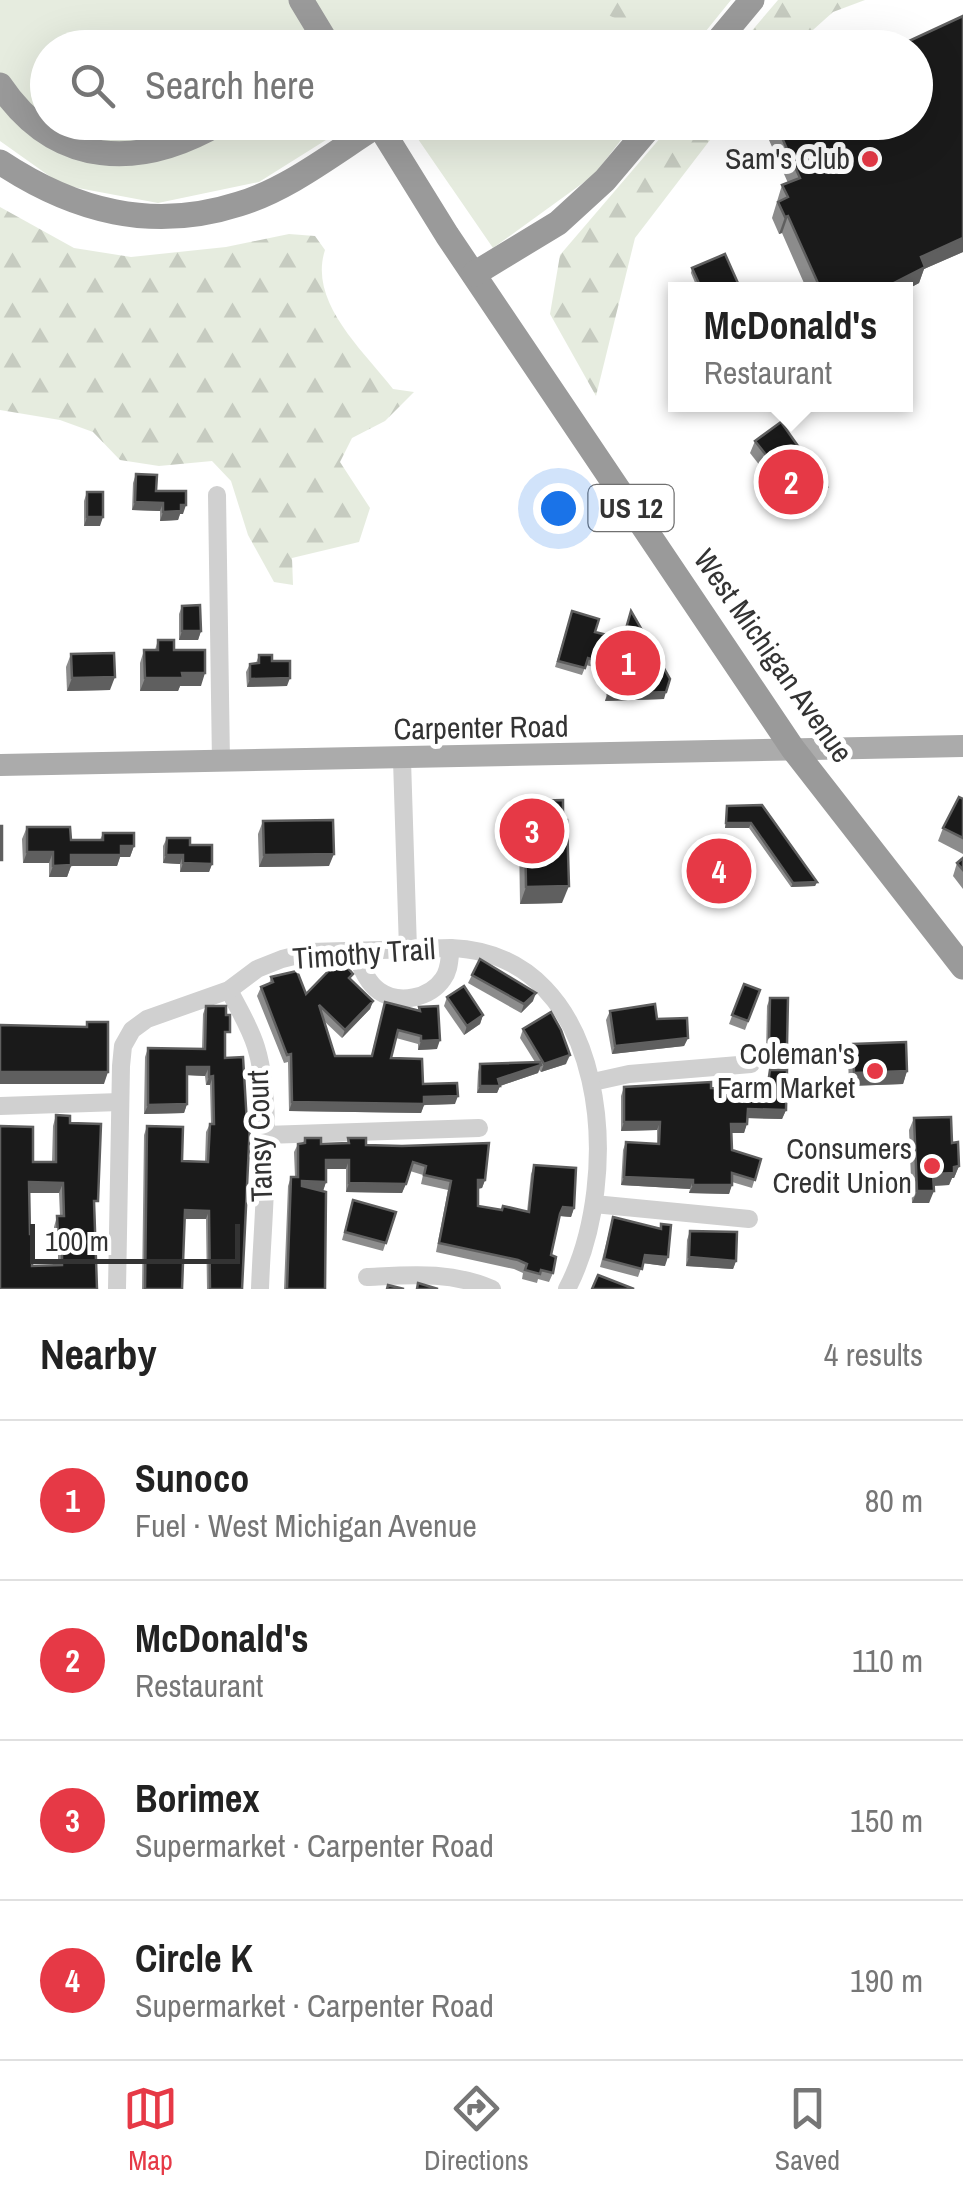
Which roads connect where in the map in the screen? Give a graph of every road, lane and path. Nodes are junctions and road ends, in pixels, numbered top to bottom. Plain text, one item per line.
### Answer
1 (301, 0) edge
2 (752, 0) edge
3 (319, 30) edge
4 (727, 30) edge
5 (0, 85) edge
6 (30, 119) edge
7 (62, 140) edge
8 (192, 140) edge
9 (353, 140) edge
10 (388, 140) edge
11 (639, 140) edge
12 (0, 162) edge
13 (474, 274) junction
14 (217, 495) dead end
15 (963, 746) edge
16 (793, 749) junction
17 (402, 760) junction
18 (221, 762) junction
19 (0, 766) edge
20 (451, 948) junction
21 (408, 949) junction
22 (354, 951) junction
23 (963, 966) edge
24 (229, 990) junction
25 (751, 1064) dead end
26 (592, 1082) junction
27 (120, 1102) junction
28 (0, 1106) edge
29 (480, 1128) dead end
30 (265, 1134) junction
31 (594, 1204) junction
32 (750, 1219) dead end
33 (367, 1278) dead end
34 (117, 1289) edge
35 (260, 1289) edge
36 (492, 1289) edge
37 (567, 1289) edge

1 - 3 highway
2 - 4 highway
5 - 6 highway
7 - 8 highway
9 - 12 highway
10 - 13 highway, West Michigan Avenue / US 12
11 - 13 highway
13 - 16 highway, West Michigan Avenue / US 12
14 - 18 street
15 - 16 main road, Carpenter Road
16 - 17 main road, Carpenter Road
16 - 23 highway, West Michigan Avenue / US 12
17 - 18 main road, Carpenter Road
17 - 21 street
18 - 19 main road, Carpenter Road
20 - 21 street, Timothy Trail
20 - 22 street
20 - 26 street, Timothy Trail
21 - 22 street, Timothy Trail
22 - 24 street, Timothy Trail
24 - 27 street, Timothy Trail
24 - 30 street, Tansy Court
25 - 26 street
26 - 31 street, Timothy Trail
27 - 28 street
27 - 34 street, Timothy Trail
29 - 30 street
30 - 35 street, Tansy Court
31 - 32 street
31 - 37 street, Timothy Trail
33 - 36 street

